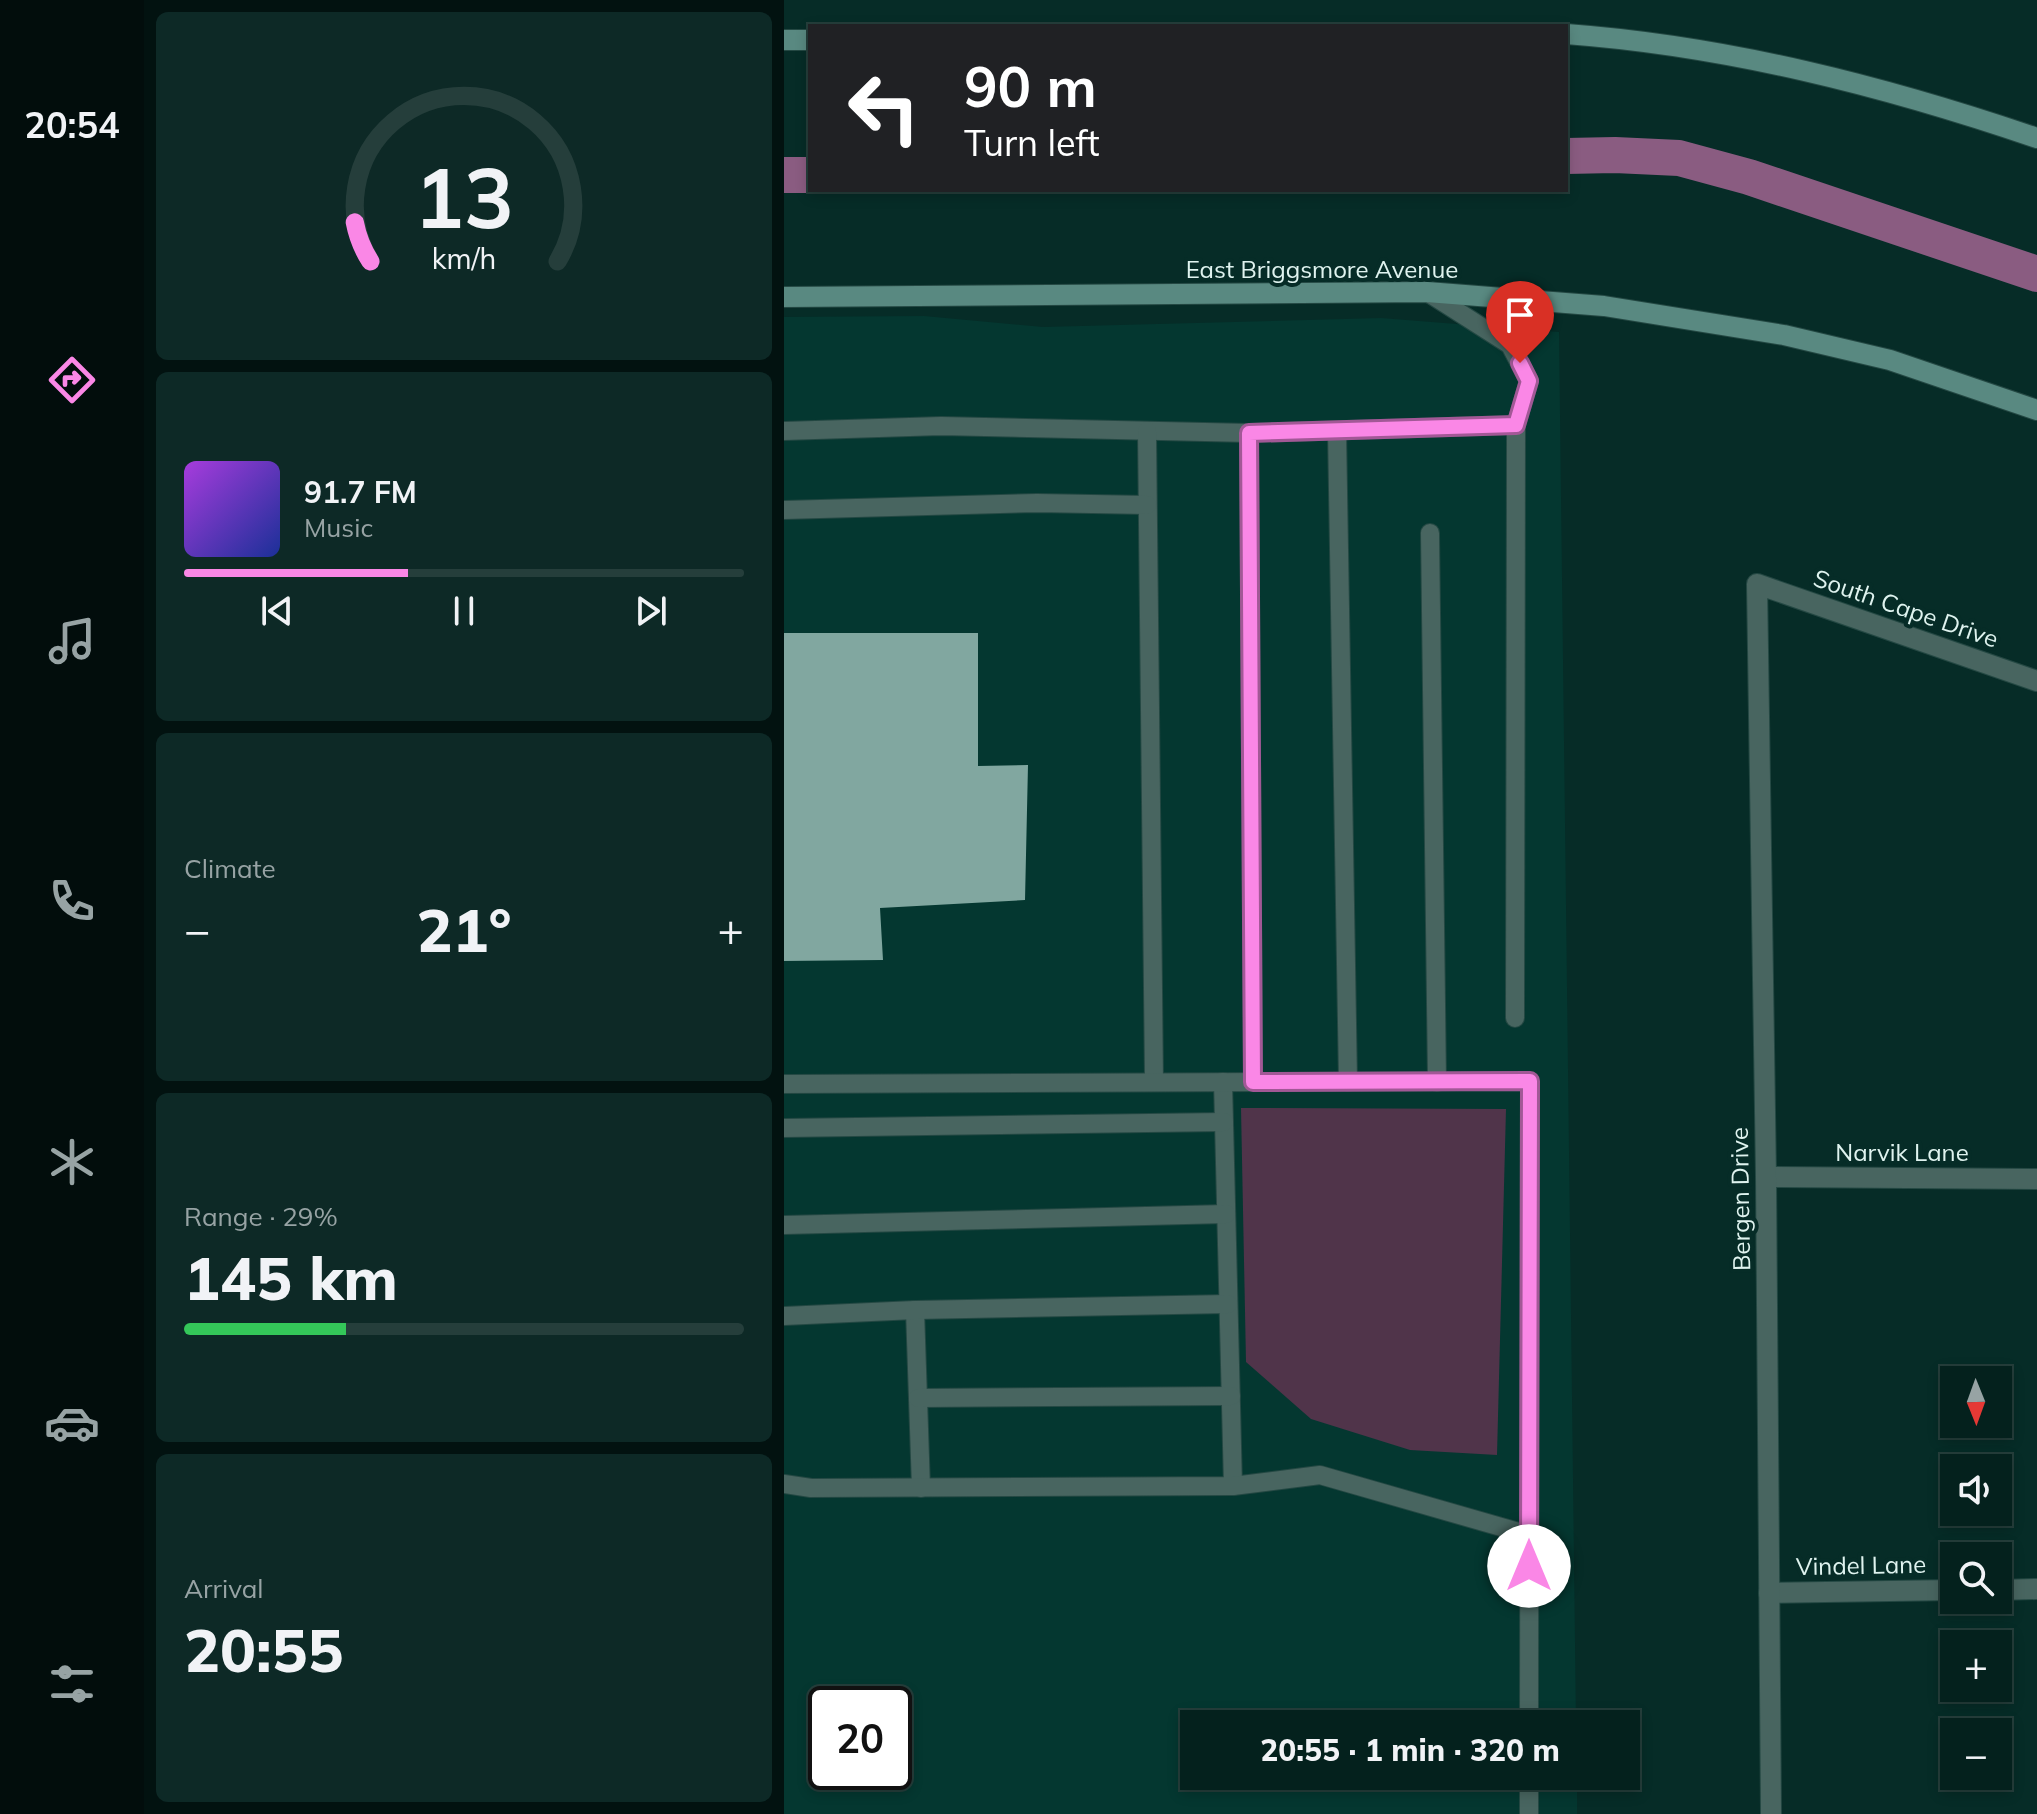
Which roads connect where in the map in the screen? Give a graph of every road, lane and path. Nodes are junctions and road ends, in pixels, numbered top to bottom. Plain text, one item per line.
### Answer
1 (1568, 34) edge
2 (784, 40) edge
3 (808, 40) edge
4 (2037, 138) edge
5 (1427, 292) junction
6 (784, 297) edge
7 (2037, 410) edge
8 (1516, 425) junction
9 (784, 431) edge
10 (1147, 431) junction
11 (1337, 431) junction
12 (1249, 433) junction
13 (1147, 505) junction
14 (784, 510) edge
15 (1430, 533) dead end
16 (1757, 584) joint
17 (2037, 681) edge
18 (1515, 1018) dead end
19 (1154, 1082) junction
20 (1223, 1082) junction
21 (1253, 1082) junction
22 (1348, 1082) junction
23 (1437, 1082) junction
24 (784, 1084) edge
25 (1224, 1122) junction
26 (784, 1128) edge
27 (1766, 1177) junction
28 (2037, 1179) edge
29 (1226, 1214) junction
30 (784, 1225) edge
31 (1228, 1304) junction
32 (915, 1310) junction
33 (784, 1316) edge
34 (1231, 1396) junction
35 (918, 1398) junction
36 (784, 1484) edge
37 (1233, 1486) junction
38 (921, 1488) junction
39 (1529, 1535) junction
40 (2037, 1589) edge
41 (1940, 1590) edge
42 (2012, 1590) edge
43 (1769, 1593) junction
44 (1529, 1710) edge
45 (1529, 1790) edge
46 (1529, 1814) edge
47 (1771, 1814) edge

1 - 4 main road
2 - 3 main road
5 - 6 main road, East Briggsmore Avenue
5 - 7 main road, East Briggsmore Avenue
5 - 8 lane
8 - 11 lane
8 - 18 lane
9 - 10 lane
10 - 12 lane
10 - 13 lane
11 - 12 lane
11 - 22 lane
12 - 21 lane
13 - 14 lane
13 - 19 lane
15 - 23 lane
16 - 17 street, South Cape Drive
16 - 27 street, Bergen Drive
19 - 20 lane
19 - 24 lane
20 - 21 lane
20 - 25 lane
21 - 22 lane
22 - 23 lane
23 - 39 lane
25 - 26 lane
25 - 29 lane
27 - 28 street, Narvik Lane
27 - 43 street, Bergen Drive
29 - 30 lane
29 - 31 lane
31 - 32 lane
31 - 34 lane
32 - 33 lane
32 - 35 lane
34 - 35 lane
34 - 37 lane
35 - 38 lane
36 - 38 lane
37 - 38 lane
37 - 39 lane
39 - 44 lane
40 - 42 street
41 - 43 street, Vindel Lane
43 - 47 street, Bergen Drive
45 - 46 lane

